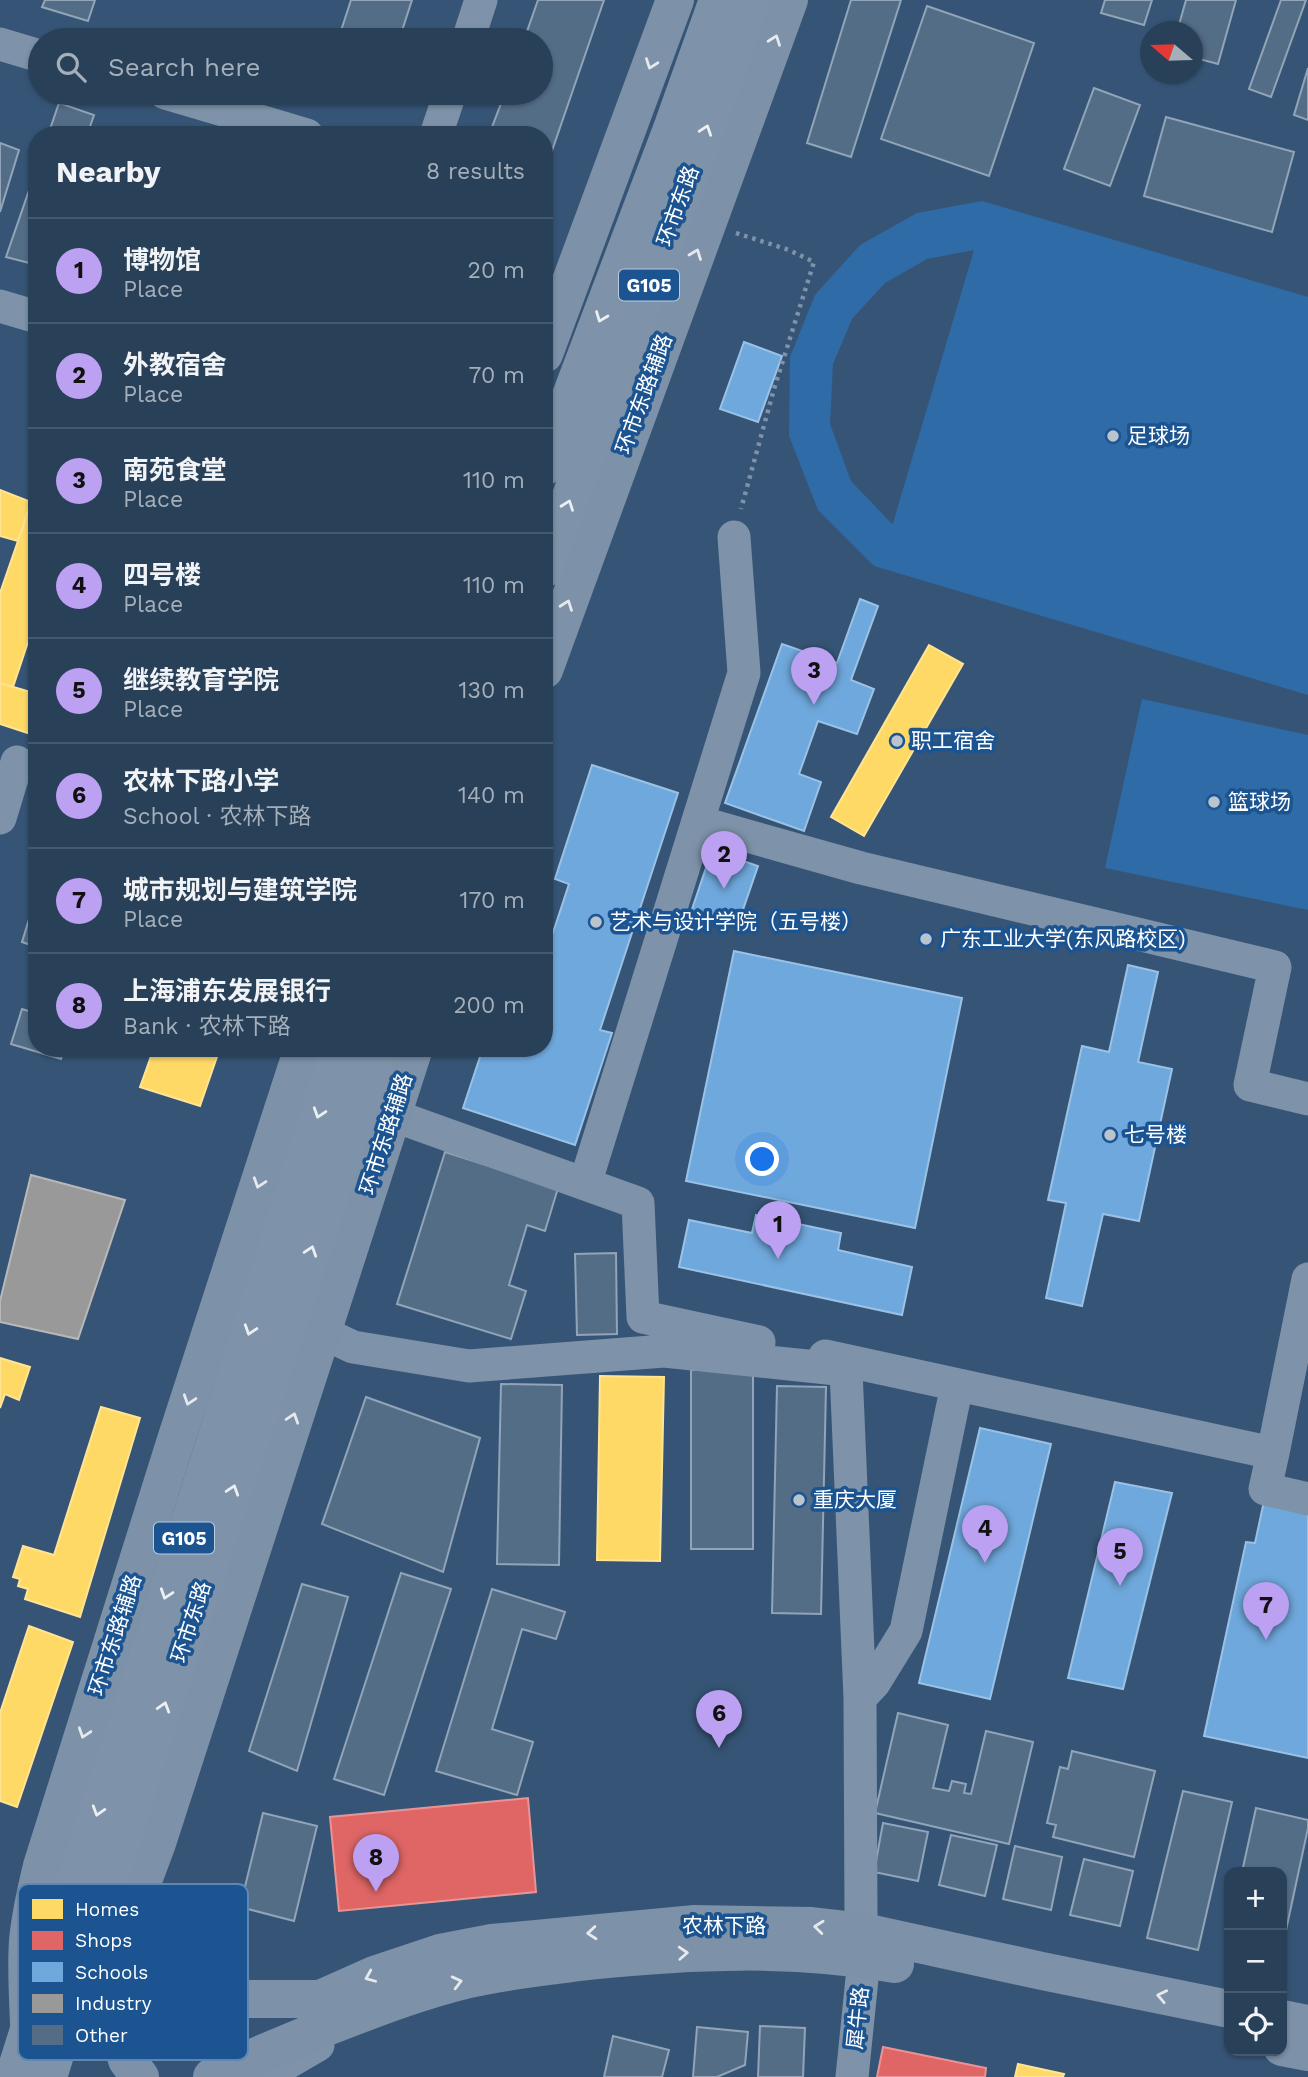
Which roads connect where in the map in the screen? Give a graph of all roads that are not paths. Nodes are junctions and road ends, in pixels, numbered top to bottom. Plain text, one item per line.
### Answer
1 (481, 0) edge
2 (675, 0) edge
3 (718, 0) edge
4 (751, 0) edge
5 (789, 0) edge
6 (472, 28) edge
7 (0, 44) edge
8 (28, 52) edge
9 (206, 105) edge
10 (446, 105) edge
11 (277, 126) edge
12 (439, 126) edge
13 (0, 306) edge
14 (28, 314) edge
15 (553, 330) edge
16 (553, 443) edge
17 (734, 537) road end
18 (553, 545) edge
19 (553, 645) edge
20 (18, 762) edge
21 (0, 818) edge
22 (698, 822) junction
23 (300, 1057) edge
24 (337, 1057) edge
25 (375, 1057) edge
26 (411, 1057) edge
27 (1308, 1099) edge
28 (392, 1115) junction
29 (585, 1184) junction
30 (1308, 1279) edge
31 (321, 1332) junction
32 (957, 1385) junction
33 (1273, 1453) junction
34 (1308, 1499) edge
35 (860, 1698) junction
36 (38, 1884) edge
37 (76, 1884) edge
38 (108, 1884) edge
39 (141, 1884) edge
40 (864, 1945) junction
41 (248, 1999) edge
42 (392, 2002) junction
43 (1224, 2007) edge
44 (1287, 2020) edge
45 (1308, 2024) edge
46 (1224, 2035) edge
47 (18, 2045) edge
48 (1287, 2048) edge
49 (1308, 2052) edge
50 (18, 2059) edge
51 (248, 2059) edge
52 (53, 2060) edge
53 (127, 2060) edge
54 (245, 2060) edge
55 (0, 2071) edge
56 (11, 2077) edge
57 (48, 2077) edge
58 (139, 2077) edge
59 (212, 2077) edge
60 (263, 2077) edge
61 (852, 2077) edge

1 - 6 street
2 -> 15 main road
3 -> 16 highway, 环市东路 / G105
18 -> 4 highway, 环市东路 / G105
19 -> 5 main road, 环市东路辅路
7 - 8 street
9 - 11 street
10 - 12 street
13 - 14 street
17 - 22 street
20 - 21 street
22 - 27 street
22 - 29 street
23 -> 36 main road, 环市东路辅路
24 -> 37 highway, 环市东路 / G105
38 -> 25 highway, 环市东路 / G105
26 - 28 main road, 环市东路辅路
28 - 29 street
28 - 31 main road, 环市东路辅路
29 - 32 street
30 - 33 street
31 - 35 street, 犀牛路
39 -> 31 main road, 环市东路辅路
32 - 33 street
32 - 35 street
33 - 34 street
35 - 40 street, 犀牛路
40 -> 41 main road, 农林下路
42 -> 40 main road, 农林下路
43 -> 40 main road, 农林下路
40 - 46 main road, 农林下路
40 - 61 street, 犀牛路
42 - 51 main road, 农林下路
42 - 60 street
44 - 45 main road
47 - 55 street
48 - 49 main road
50 - 56 highway, 环市东路 / G105
52 - 57 highway, 环市东路 / G105
53 - 58 main road, 农林下路
54 - 59 main road, 农林下路

